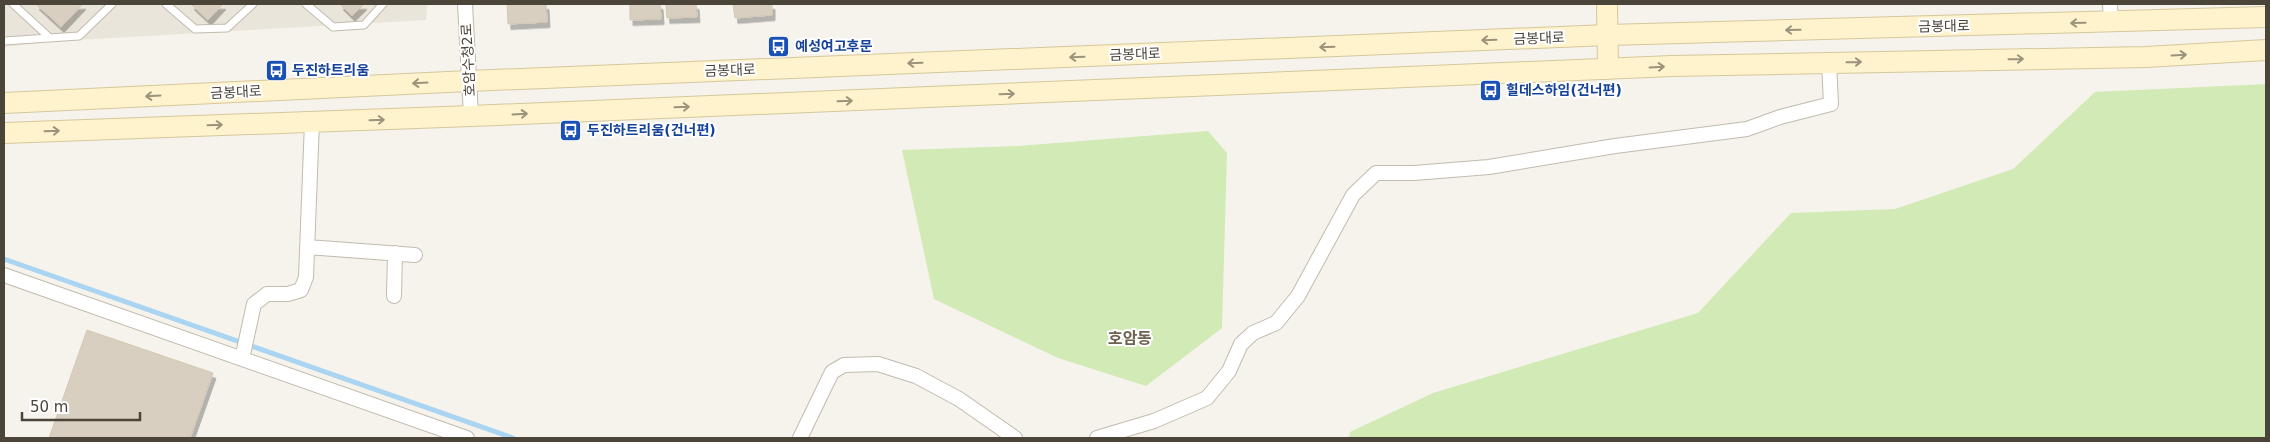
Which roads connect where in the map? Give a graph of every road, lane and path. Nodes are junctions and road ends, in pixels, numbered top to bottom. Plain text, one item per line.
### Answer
1 (13, 4) edge
2 (112, 4) edge
3 (166, 4) edge
4 (253, 4) edge
5 (306, 4) edge
6 (383, 4) edge
7 (465, 4) edge
8 (1606, 4) edge
9 (2110, 13) edge
10 (2266, 17) edge
11 (1608, 35) junction
12 (50, 38) junction
13 (4, 41) edge
14 (2266, 50) edge
15 (1829, 63) junction
16 (1608, 69) junction
17 (469, 81) junction
18 (4, 103) edge
19 (471, 116) junction
20 (312, 122) junction
21 (4, 133) edge
22 (308, 248) junction
23 (395, 253) junction
24 (416, 255) dead end
25 (4, 274) edge
26 (394, 296) dead end
27 (242, 359) junction
28 (467, 438) edge
29 (800, 438) edge
30 (1015, 438) edge
31 (1097, 438) edge

1 - 12 lane
2 - 12 lane
3 - 4 lane
5 - 6 lane
7 - 17 street, 호암수청2로
8 - 11 street
9 - 10 street, 금봉대로
9 -> 11 street, 금봉대로
11 - 16 street
11 -> 17 street, 금봉대로
12 - 13 lane
15 -> 14 street
16 -> 15 street
15 - 31 street
19 -> 16 street
17 -> 18 street, 금봉대로
17 - 19 street, 호암수청2로
20 -> 19 street
21 -> 20 street
20 - 22 street
22 - 23 street
22 - 27 street
23 - 24 street
23 - 26 street
25 - 27 street
27 - 28 street
29 - 30 street

